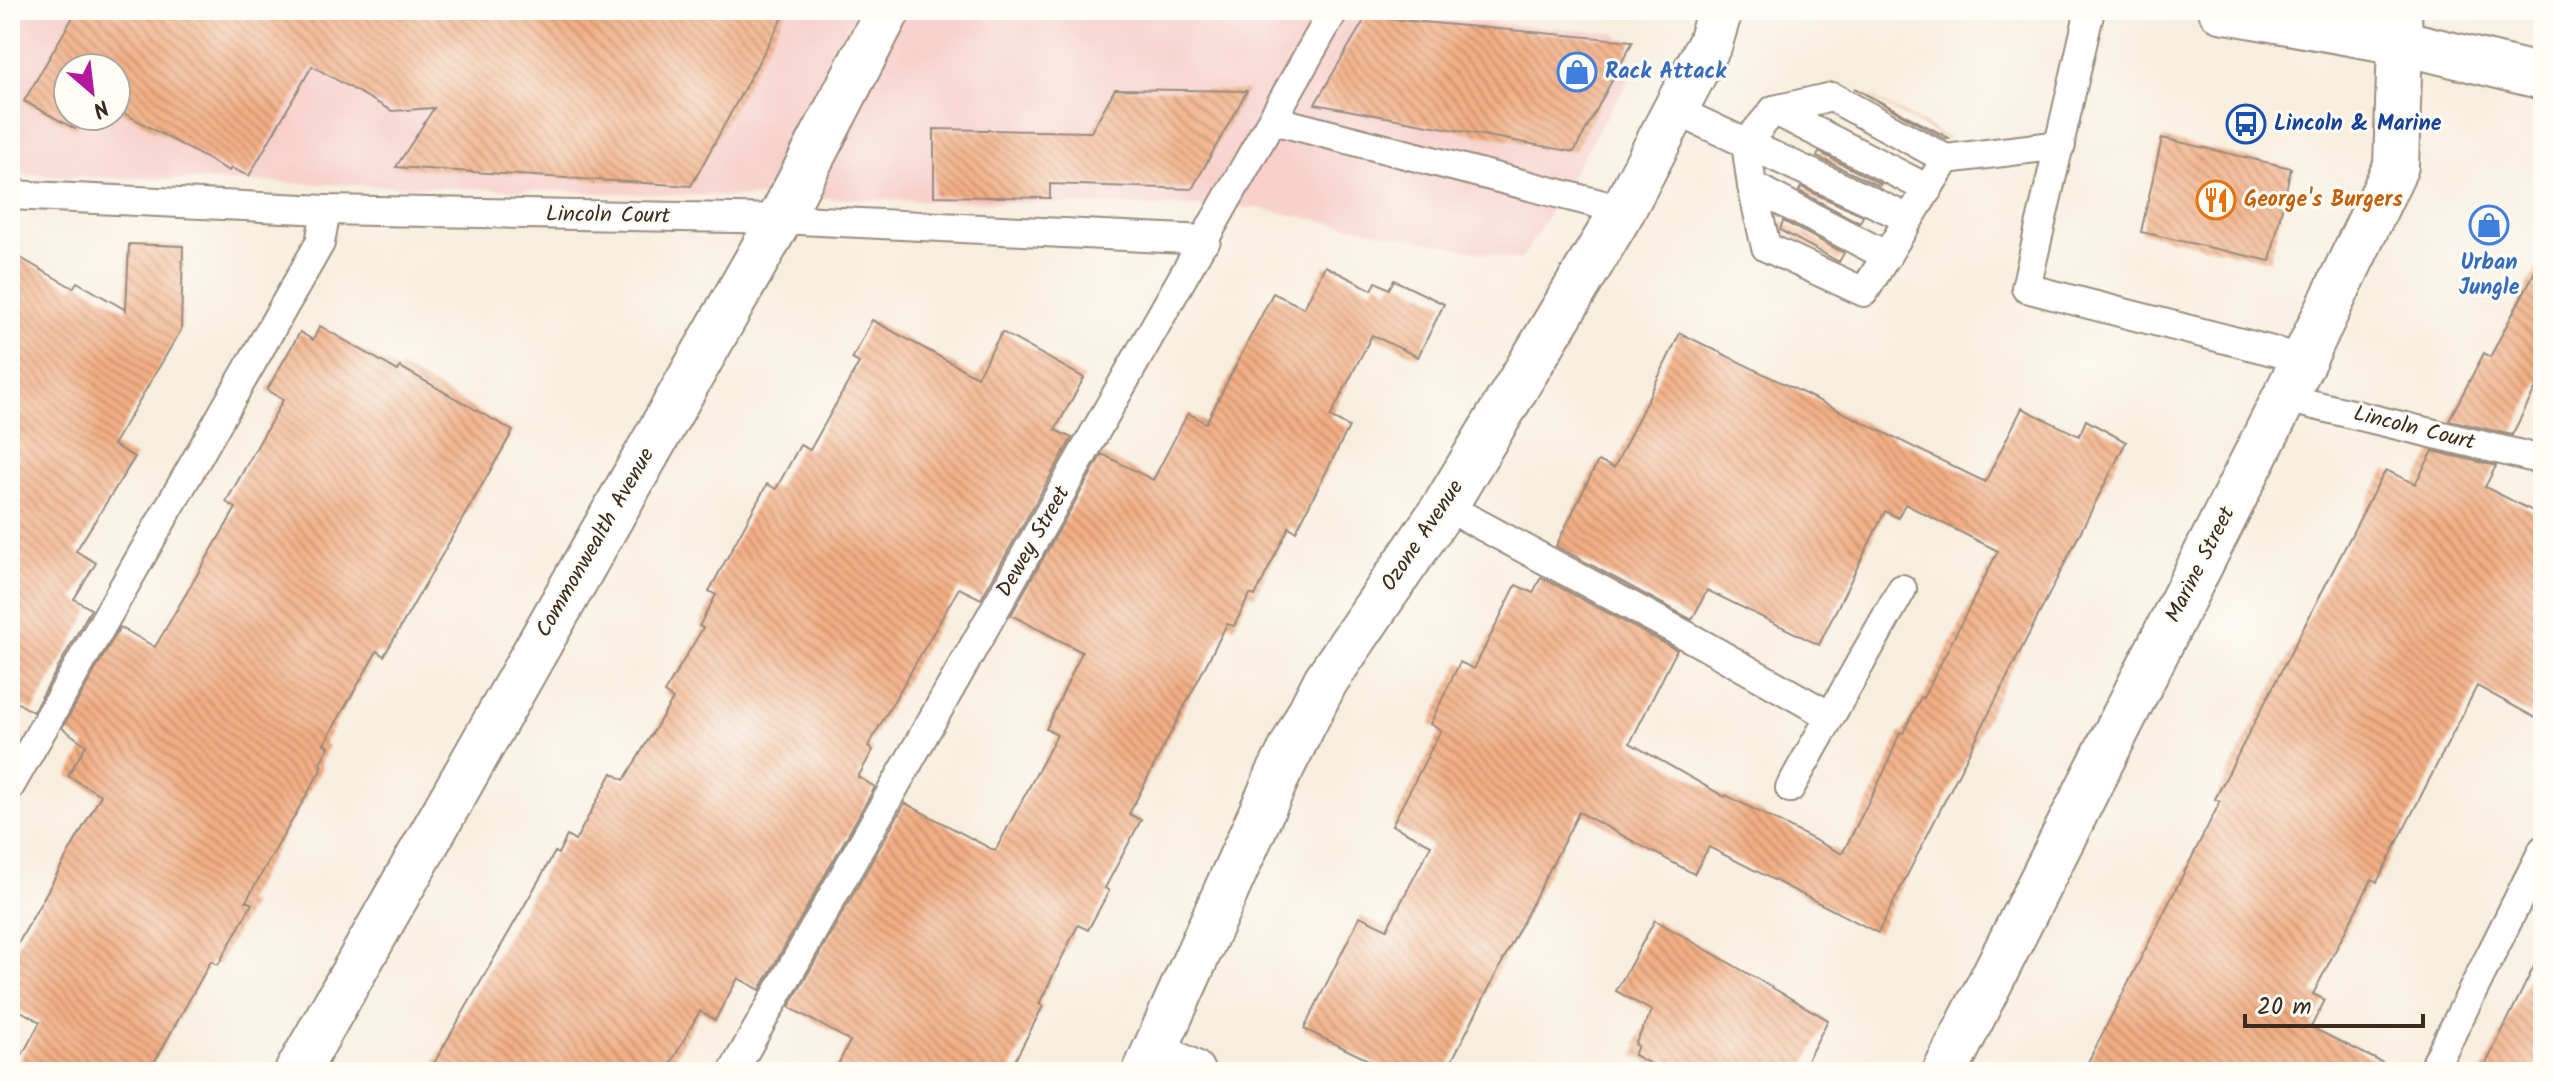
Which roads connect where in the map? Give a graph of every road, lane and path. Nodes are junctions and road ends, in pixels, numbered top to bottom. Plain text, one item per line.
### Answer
1 (888, 10) edge
2 (1334, 10) edge
3 (1720, 10) edge
4 (2090, 10) edge
5 (2221, 10) edge
6 (2399, 26) edge
7 (2543, 77) edge
8 (1675, 110) junction
9 (1774, 110) junction
10 (1273, 120) junction
11 (1746, 143) junction
12 (2061, 145) junction
13 (1946, 159) junction
14 (1752, 186) junction
15 (1928, 189) junction
16 (10, 195) edge
17 (326, 210) junction
18 (1623, 210) junction
19 (780, 219) junction
20 (1909, 219) junction
21 (1206, 240) junction
22 (1887, 256) junction
23 (2304, 359) junction
24 (2285, 398) junction
25 (2543, 460) edge
26 (1445, 506) junction
27 (1902, 589) dead end
28 (1830, 716) junction
29 (10, 786) edge
30 (1790, 788) dead end
31 (2543, 850) edge
32 (1164, 1066) edge
33 (297, 1072) edge
34 (733, 1072) edge
35 (1945, 1072) edge
36 (2432, 1072) edge

1 - 19 main road, Commonwealth Avenue
2 - 10 lane, Dewey Street
3 - 8 main road, Ozone Avenue
4 - 12 lane
5 - 6 main road
6 - 7 main road
6 - 23 main road, Marine Street
8 - 11 lane
8 - 18 main road, Ozone Avenue
9 - 11 lane
9 - 13 lane
9 - 15 lane
10 - 18 lane
10 - 21 lane, Dewey Street
11 - 14 lane
11 - 20 lane
12 - 13 lane
12 - 23 lane
13 - 15 lane
14 - 22 lane
14 - 22 lane
15 - 20 lane
16 - 17 lane, Lincoln Court
17 - 19 lane, Lincoln Court
17 - 29 lane
18 - 26 main road, Ozone Avenue
19 - 21 lane, Lincoln Court
19 - 33 main road, Commonwealth Avenue
20 - 22 lane
21 - 34 lane, Dewey Street
23 - 24 main road, Marine Street
24 - 25 lane, Lincoln Court
24 - 35 main road, Marine Street
26 - 28 lane
26 - 32 main road, Ozone Avenue
27 - 28 lane
28 - 30 lane
31 - 36 lane

